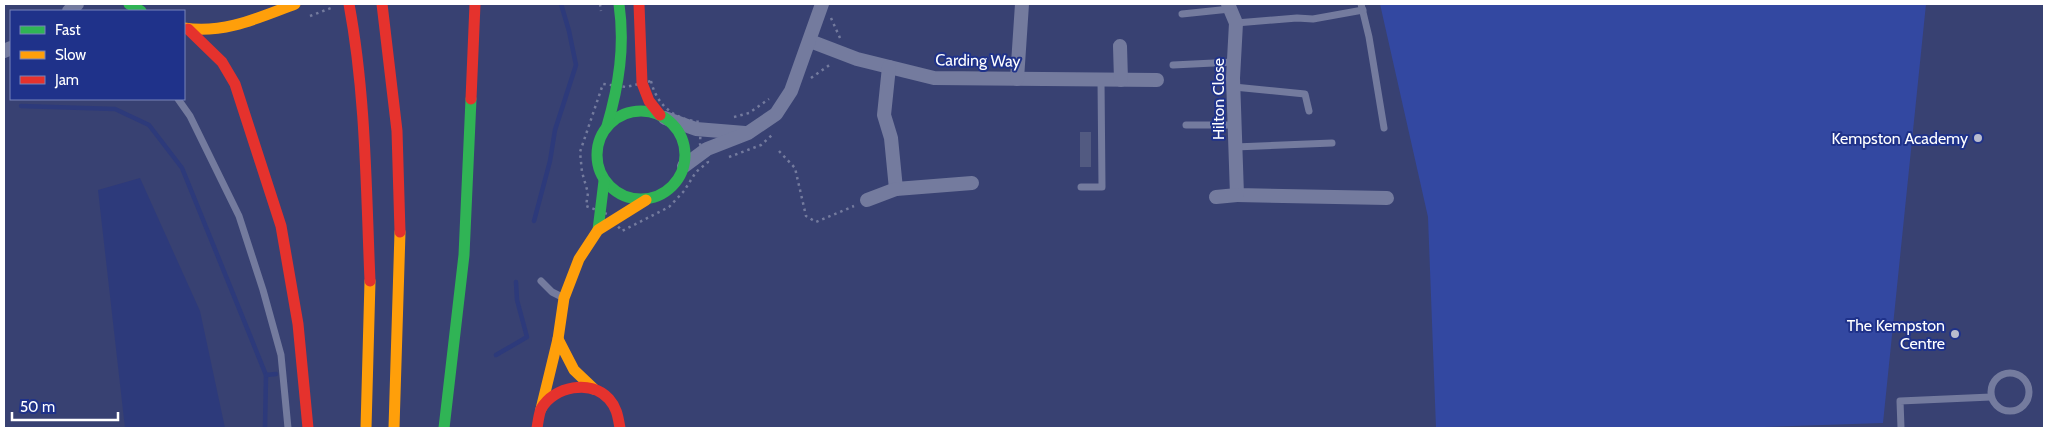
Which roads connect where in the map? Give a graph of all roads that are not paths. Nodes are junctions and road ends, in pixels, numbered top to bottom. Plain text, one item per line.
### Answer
1 (295, 4) edge
2 (349, 4) edge
3 (382, 4) edge
4 (474, 4) edge
5 (619, 4) edge
6 (639, 4) edge
7 (822, 4) edge
8 (1022, 4) edge
9 (1229, 6) edge
10 (1362, 7) edge
11 (1182, 14) dead end
12 (1236, 23) junction
13 (186, 28) edge
14 (810, 41) junction
15 (1120, 46) dead end
16 (1234, 62) junction
17 (1173, 65) dead end
18 (889, 67) junction
19 (1017, 79) junction
20 (1102, 80) junction
21 (1121, 80) junction
22 (1156, 80) dead end
23 (1234, 87) junction
24 (179, 100) edge
25 (1309, 111) dead end
26 (662, 116) junction
27 (1186, 125) dead end
28 (1235, 125) junction
29 (607, 126) junction
30 (1384, 128) dead end
31 (748, 133) junction
32 (1332, 143) dead end
33 (1235, 147) junction
34 (684, 166) junction
35 (604, 181) junction
36 (972, 183) dead end
37 (1081, 187) dead end
38 (896, 189) junction
39 (1237, 195) junction
40 (1216, 197) dead end
41 (1387, 198) dead end
42 (646, 200) junction
43 (867, 200) road end
44 (598, 230) junction
45 (541, 280) dead end
46 (564, 298) junction
47 (558, 340) junction
48 (594, 389) junction
49 (1992, 396) junction
50 (541, 409) junction
51 (617, 411) junction
52 (288, 428) edge
53 (308, 428) edge
54 (366, 428) edge
55 (394, 428) edge
56 (444, 428) edge
57 (537, 428) edge
58 (620, 428) edge
59 (627, 428) edge
60 (1901, 428) edge

1 - 13 main road
2 - 54 main road
3 - 55 main road
4 - 56 main road
5 - 29 main road
6 - 26 main road
7 - 14 street
8 - 19 street
9 - 11 lane
9 - 12 street, Hilton Close
10 - 12 lane
10 - 30 lane
12 - 16 street, Hilton Close
13 - 53 main road
14 - 18 street, Carding Way
14 - 31 street
15 - 21 street
16 - 17 lane
16 - 23 street, Hilton Close
18 - 19 street, Carding Way
18 - 38 street
19 - 20 street, Carding Way
20 - 21 street, Carding Way
20 - 37 lane
21 - 22 street, Carding Way
23 - 25 lane
23 - 28 street, Hilton Close
24 - 52 lane
26 - 29 main road
26 - 31 street
26 - 34 main road
27 - 28 lane
28 - 33 street, Hilton Close
29 - 35 main road
31 - 34 street
32 - 33 lane
33 - 39 street, Hilton Close
34 - 42 main road
35 - 42 main road
35 - 44 main road
36 - 38 street
38 - 43 street
39 - 40 street
39 - 41 street
42 - 44 main road
44 - 46 main road
45 - 46 lane
46 - 47 main road
47 - 48 main road
47 - 50 main road
48 - 50 main road
48 - 51 main road
49 - 49 lane
49 - 60 lane
50 - 57 main road
51 - 58 main road
51 - 59 main road

